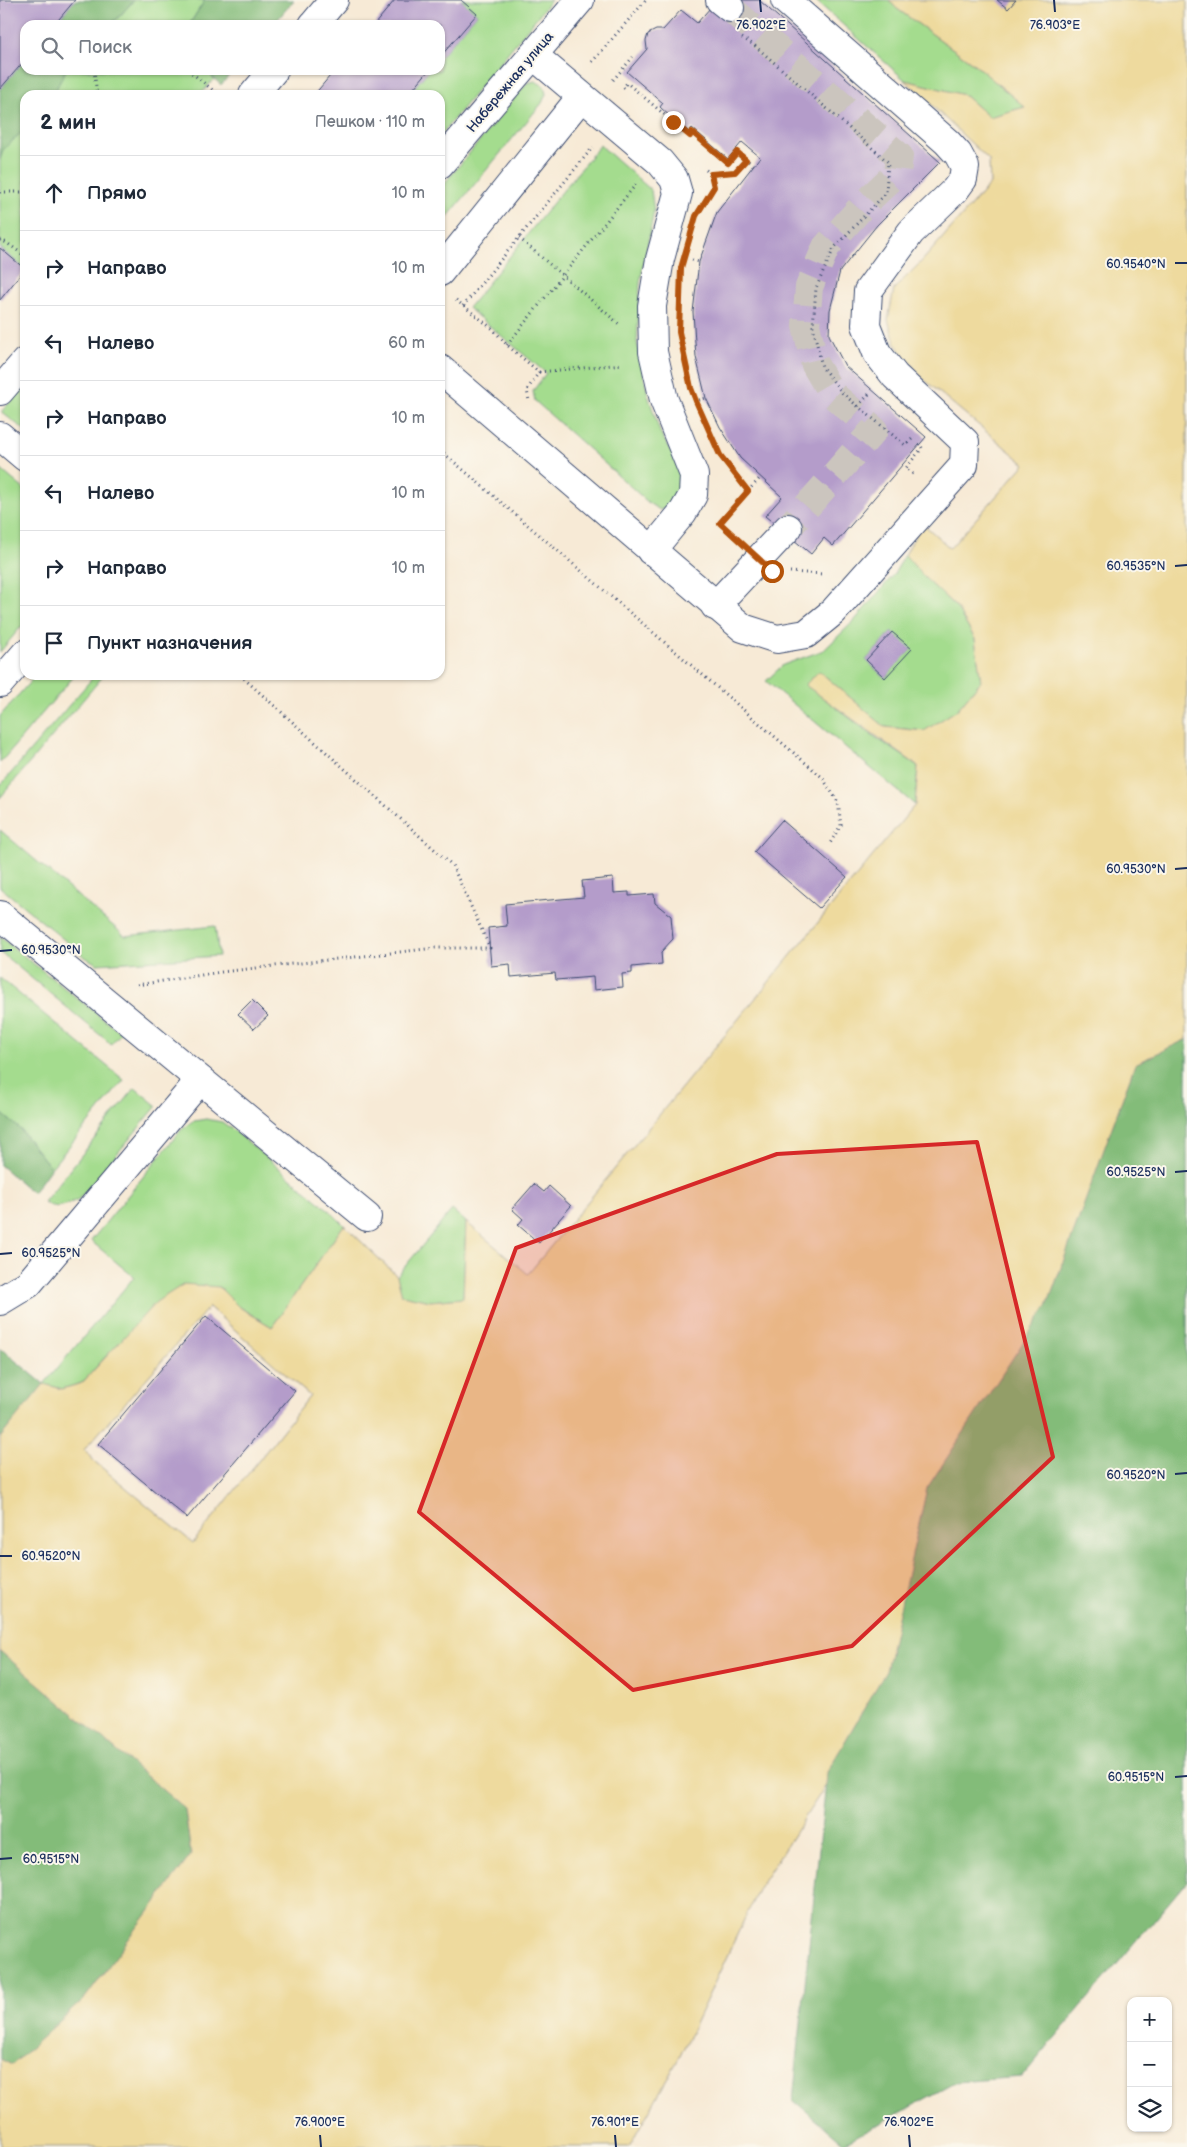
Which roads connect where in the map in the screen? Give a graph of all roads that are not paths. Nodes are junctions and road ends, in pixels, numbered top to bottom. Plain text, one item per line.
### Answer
1 (334, 0) edge
2 (580, 0) edge
3 (785, 0) edge
4 (316, 20) edge
5 (533, 55) junction
6 (270, 75) edge
7 (257, 90) edge
8 (581, 97) junction
9 (445, 158) edge
10 (445, 266) edge
11 (20, 368) edge
12 (445, 373) edge
13 (0, 391) edge
14 (0, 436) edge
15 (20, 454) edge
16 (788, 528) tunnel mouth
17 (652, 551) junction
18 (715, 606) junction
19 (20, 660) edge
20 (0, 684) edge
21 (0, 916) edge
22 (200, 1080) junction
23 (367, 1216) dead end
24 (0, 1301) edge

1 - 4 street
2 - 5 street, Набережная улица
3 - 18 street
5 - 8 street
5 - 9 street, Набережная улица
6 - 7 street
8 - 10 street
8 - 17 street
11 - 13 street
12 - 17 street
14 - 15 street
16 - 18 street
17 - 18 street
19 - 20 street
21 - 22 street
22 - 23 street
22 - 24 street

